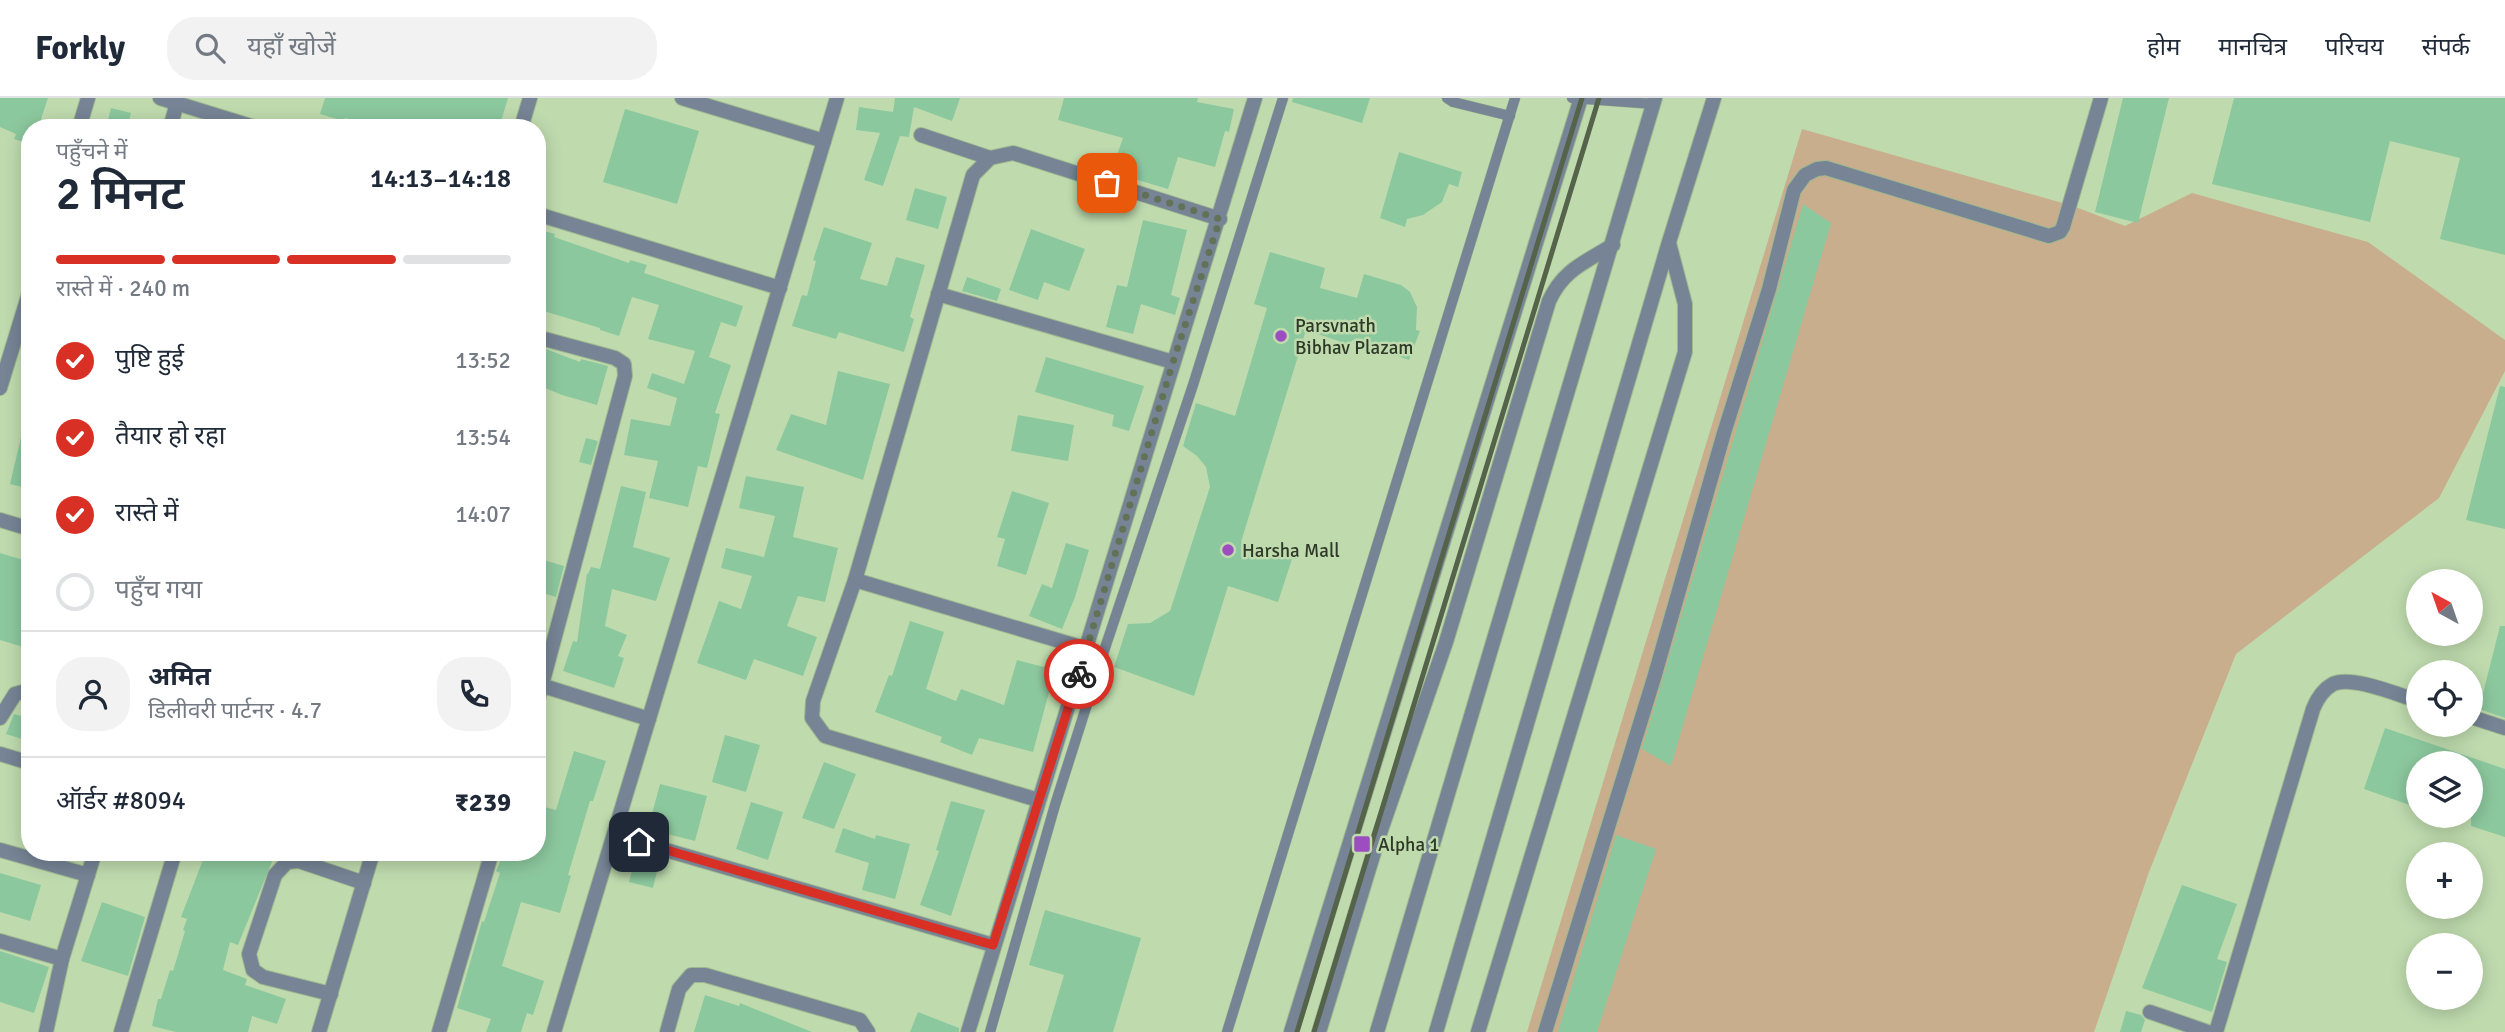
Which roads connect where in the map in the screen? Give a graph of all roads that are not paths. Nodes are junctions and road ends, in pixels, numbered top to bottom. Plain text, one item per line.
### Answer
1 (88, 98) edge
2 (160, 98) edge
3 (530, 98) edge
4 (683, 98) edge
5 (837, 98) edge
6 (1255, 98) edge
7 (1283, 98) edge
8 (1447, 98) edge
9 (1515, 98) edge
10 (1714, 98) edge
11 (2101, 98) edge
12 (1578, 99) edge
13 (1654, 101) edge
14 (177, 103) junction
15 (1510, 116) junction
16 (82, 119) edge
17 (173, 119) edge
18 (228, 119) edge
19 (523, 119) edge
20 (921, 135) dead end
21 (824, 141) junction
22 (990, 159) junction
23 (546, 217) edge
24 (1220, 219) junction
25 (1669, 242) junction
26 (1613, 245) junction
27 (780, 289) junction
28 (938, 294) junction
29 (21, 319) edge
30 (546, 339) edge
31 (1173, 362) junction
32 (0, 388) edge
33 (0, 520) edge
34 (21, 526) edge
35 (855, 580) junction
36 (1087, 649) junction
37 (546, 663) edge
38 (546, 687) edge
39 (21, 692) edge
40 (2406, 698) edge
41 (0, 718) edge
42 (649, 719) junction
43 (2483, 721) edge
44 (2505, 728) edge
45 (0, 754) edge
46 (21, 760) edge
47 (1038, 800) junction
48 (614, 835) junction
49 (0, 850) edge
50 (21, 856) edge
51 (39, 861) edge
52 (92, 861) edge
53 (172, 861) edge
54 (370, 861) edge
55 (489, 861) edge
56 (88, 875) junction
57 (364, 883) junction
58 (0, 941) edge
59 (993, 945) junction
60 (62, 959) junction
61 (331, 994) junction
62 (2150, 1012) dead end
63 (46, 1032) edge
64 (121, 1032) edge
65 (319, 1032) edge
66 (439, 1032) edge
67 (554, 1032) edge
68 (667, 1032) edge
69 (868, 1032) edge
70 (968, 1032) edge
71 (990, 1032) edge
72 (1227, 1032) edge
73 (1291, 1032) edge
74 (1319, 1032) edge
75 (1377, 1032) edge
76 (1436, 1032) edge
77 (1478, 1032) edge
78 (1545, 1032) edge
79 (2208, 1032) edge
80 (2216, 1032) edge

1 - 16 street
2 - 14 street
3 - 19 street
4 - 21 street
5 - 21 street
6 - 24 street
7 - 71 lane
8 - 15 lane
9 - 15 lane
10 - 25 street
11 - 78 street
12 - 13 lane
12 - 73 street
13 - 26 street
14 - 17 street
14 - 18 street
15 - 72 lane
20 - 22 street
21 - 27 street
22 - 24 street
22 - 28 street
23 - 27 street
24 - 31 street
25 - 76 street
25 - 77 street
26 - 74 street
26 - 75 street
27 - 42 street
28 - 31 street
28 - 35 street
29 - 32 street
30 - 37 street
31 - 36 street
33 - 34 street
35 - 36 street
35 - 47 street
36 - 47 street
38 - 42 street
39 - 41 street
40 - 80 street
42 - 48 street
43 - 44 street
45 - 46 street
47 - 59 street
48 - 59 street
48 - 67 street
49 - 50 street
51 - 56 street
52 - 56 street
53 - 64 street
54 - 57 street
55 - 66 street
56 - 60 street
57 - 61 street
57 - 61 street
58 - 60 street
59 - 70 street
60 - 63 street
61 - 65 street
62 - 79 street
68 - 69 street

